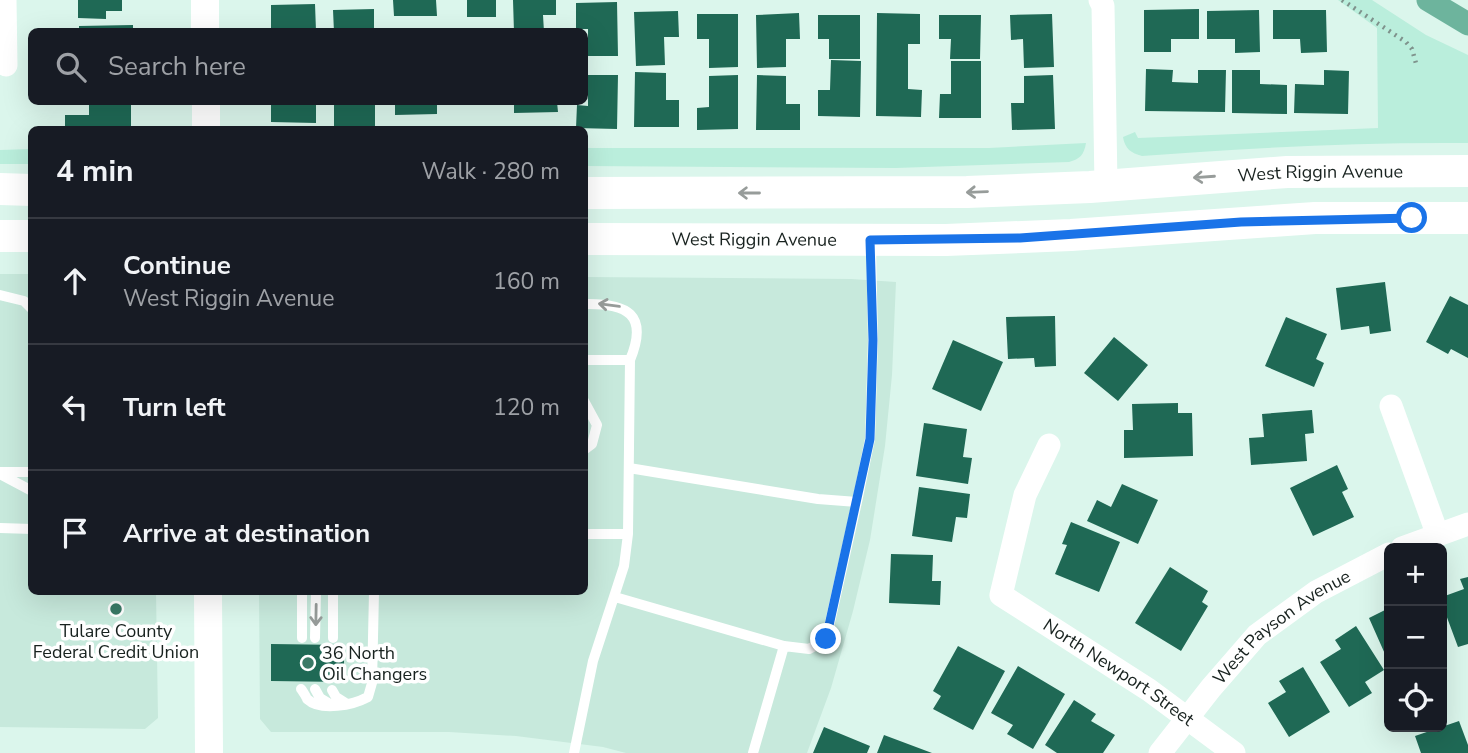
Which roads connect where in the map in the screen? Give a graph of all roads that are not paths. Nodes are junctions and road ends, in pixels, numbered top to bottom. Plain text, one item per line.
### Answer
1 (5, 0) edge
2 (205, 0) edge
3 (1100, 0) edge
4 (205, 28) edge
5 (6, 65) dead end
6 (206, 105) edge
7 (206, 126) edge
8 (1468, 171) edge
9 (1106, 185) junction
10 (0, 189) edge
11 (28, 190) edge
12 (588, 193) edge
13 (1468, 218) edge
14 (0, 236) edge
15 (28, 236) edge
16 (588, 239) edge
17 (870, 240) junction
18 (0, 295) edge
19 (28, 304) edge
20 (588, 304) edge
21 (588, 360) edge
22 (630, 360) junction
23 (1391, 406) dead end
24 (588, 408) edge
25 (1049, 445) dead end
26 (588, 447) edge
27 (629, 468) junction
28 (28, 472) edge
29 (0, 473) edge
30 (28, 489) edge
31 (857, 502) junction
32 (1468, 524) edge
33 (0, 528) edge
34 (28, 529) edge
35 (1437, 533) junction
36 (588, 534) edge
37 (628, 534) junction
38 (1414, 543) edge
39 (1384, 557) edge
40 (208, 595) edge
41 (302, 595) edge
42 (316, 595) edge
43 (333, 595) edge
44 (374, 595) edge
45 (615, 597) junction
46 (302, 638) dead end
47 (315, 638) dead end
48 (332, 638) dead end
49 (784, 646) junction
50 (301, 689) dead end
51 (315, 689) dead end
52 (332, 690) dead end
53 (347, 704) junction
54 (331, 705) junction
55 (1187, 718) junction
56 (209, 753) edge
57 (574, 753) edge
58 (753, 753) edge
59 (1160, 753) edge
60 (1234, 753) edge

1 - 5 street
2 - 4 street
3 - 9 street
6 - 7 street
8 -> 9 main road, West Riggin Avenue
9 -> 12 main road, West Riggin Avenue
10 - 11 main road
13 - 17 main road, West Riggin Avenue
14 - 15 main road
16 - 17 main road, West Riggin Avenue
17 - 31 lane
18 - 19 lane
22 -> 20 lane
21 - 22 lane
22 - 27 lane
23 - 35 street
24 - 26 lane
25 - 55 street, North Newport Street
27 - 31 lane
27 - 37 lane
28 - 29 lane
29 - 30 lane
31 - 49 lane
32 - 35 street
33 - 34 lane
35 - 38 street
36 - 37 lane
37 - 45 lane
39 - 55 street, West Payson Avenue
40 - 56 street
41 - 46 lane
42 -> 47 lane
43 - 48 lane
44 - 53 lane
45 - 49 lane
45 - 57 lane
49 - 58 lane
50 - 54 lane
51 - 54 lane
52 - 53 lane
53 - 54 lane
55 - 59 street, West Payson Avenue
55 - 60 street, North Newport Street

